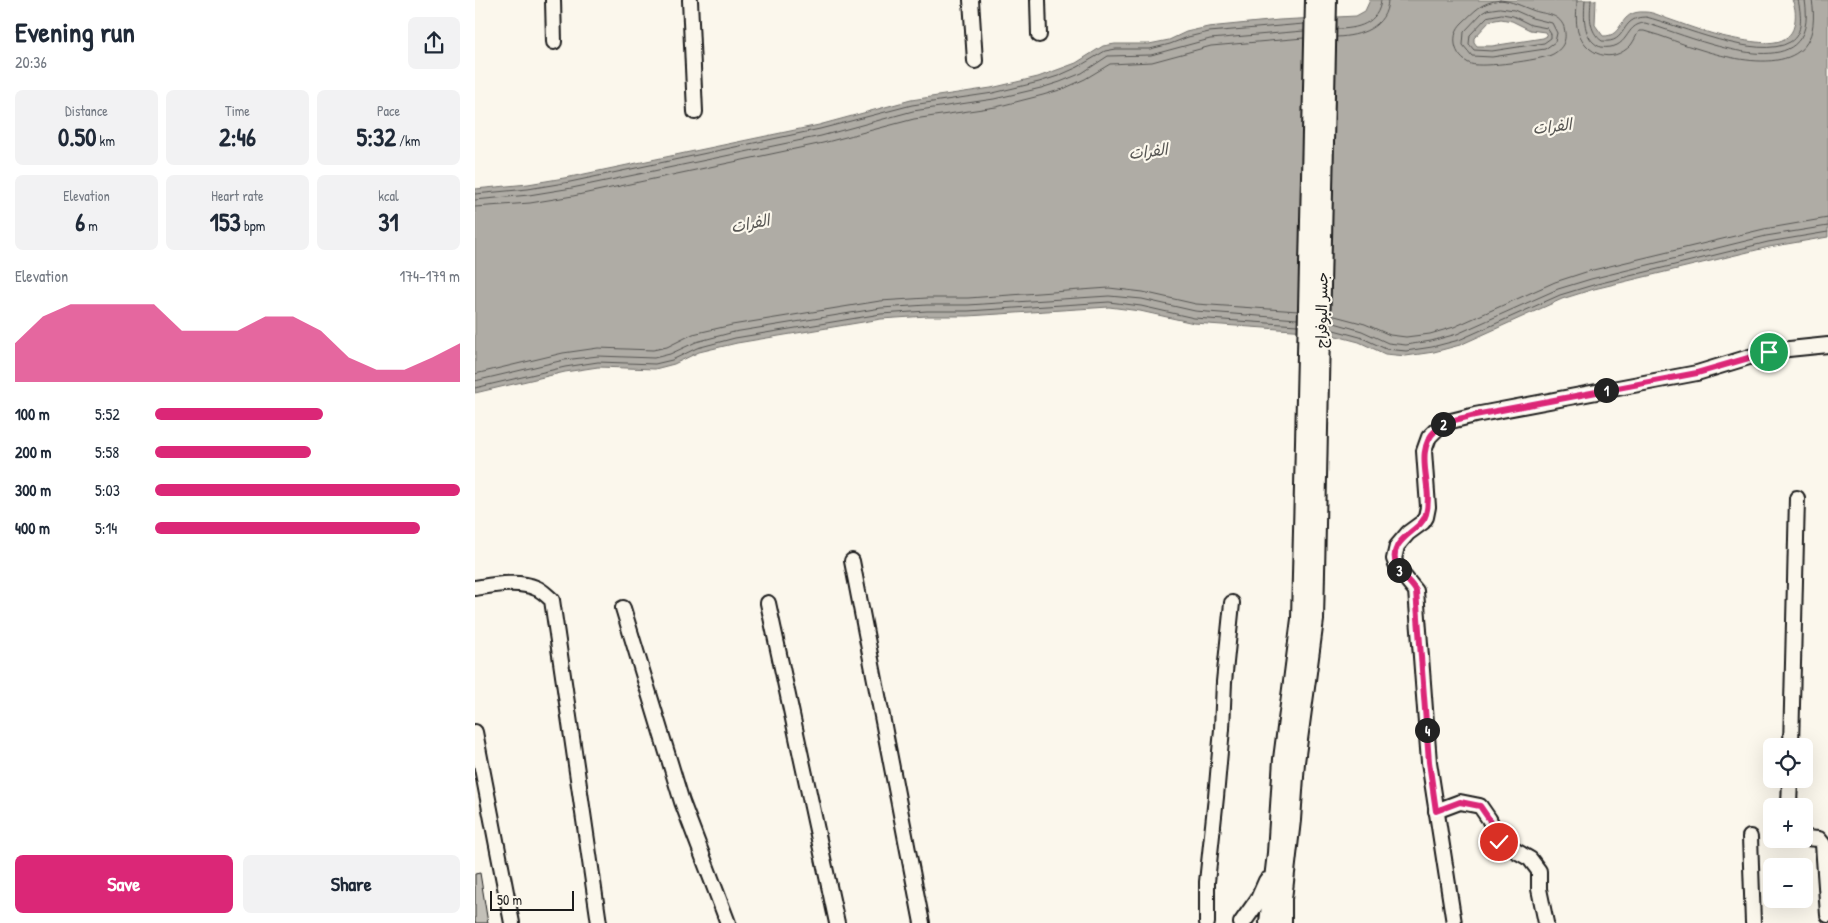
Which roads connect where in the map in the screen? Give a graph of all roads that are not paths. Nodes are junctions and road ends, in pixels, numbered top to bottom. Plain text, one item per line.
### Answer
1 (553, 0) edge
2 (690, 0) edge
3 (971, 0) edge
4 (1038, 0) edge
5 (1314, 0) edge
6 (1328, 0) edge
7 (1039, 34) dead end
8 (554, 42) dead end
9 (975, 61) dead end
10 (695, 112) dead end
11 (1828, 344) edge
12 (1797, 498) dead end
13 (852, 561) dead end
14 (475, 588) edge
15 (767, 603) dead end
16 (1232, 603) dead end
17 (623, 608) dead end
18 (1307, 620) junction
19 (475, 732) edge
20 (1791, 738) edge
21 (1436, 811) junction
22 (1750, 837) dead end
23 (1813, 839) edge
24 (1274, 865) junction
25 (1828, 915) edge
26 (512, 923) edge
27 (599, 923) edge
28 (728, 923) edge
29 (837, 923) edge
30 (922, 923) edge
31 (1207, 923) edge
32 (1241, 923) edge
33 (1268, 923) edge
34 (1283, 923) edge
35 (1454, 923) edge
36 (1546, 923) edge
37 (1753, 923) edge

1 - 8 street
2 - 10 street
3 - 9 street
4 - 7 street
5 - 18 main road, جسر البوفراج
6 - 18 main road, جسر البوفراج
11 - 21 street
12 - 20 street
13 - 30 street
14 - 27 street
15 - 29 street
16 - 31 street
17 - 28 street
18 - 24 main road
18 - 34 main road
19 - 26 street
21 - 35 street
21 - 36 street
22 - 37 street
23 - 25 street
24 - 32 main road
24 - 33 main road

